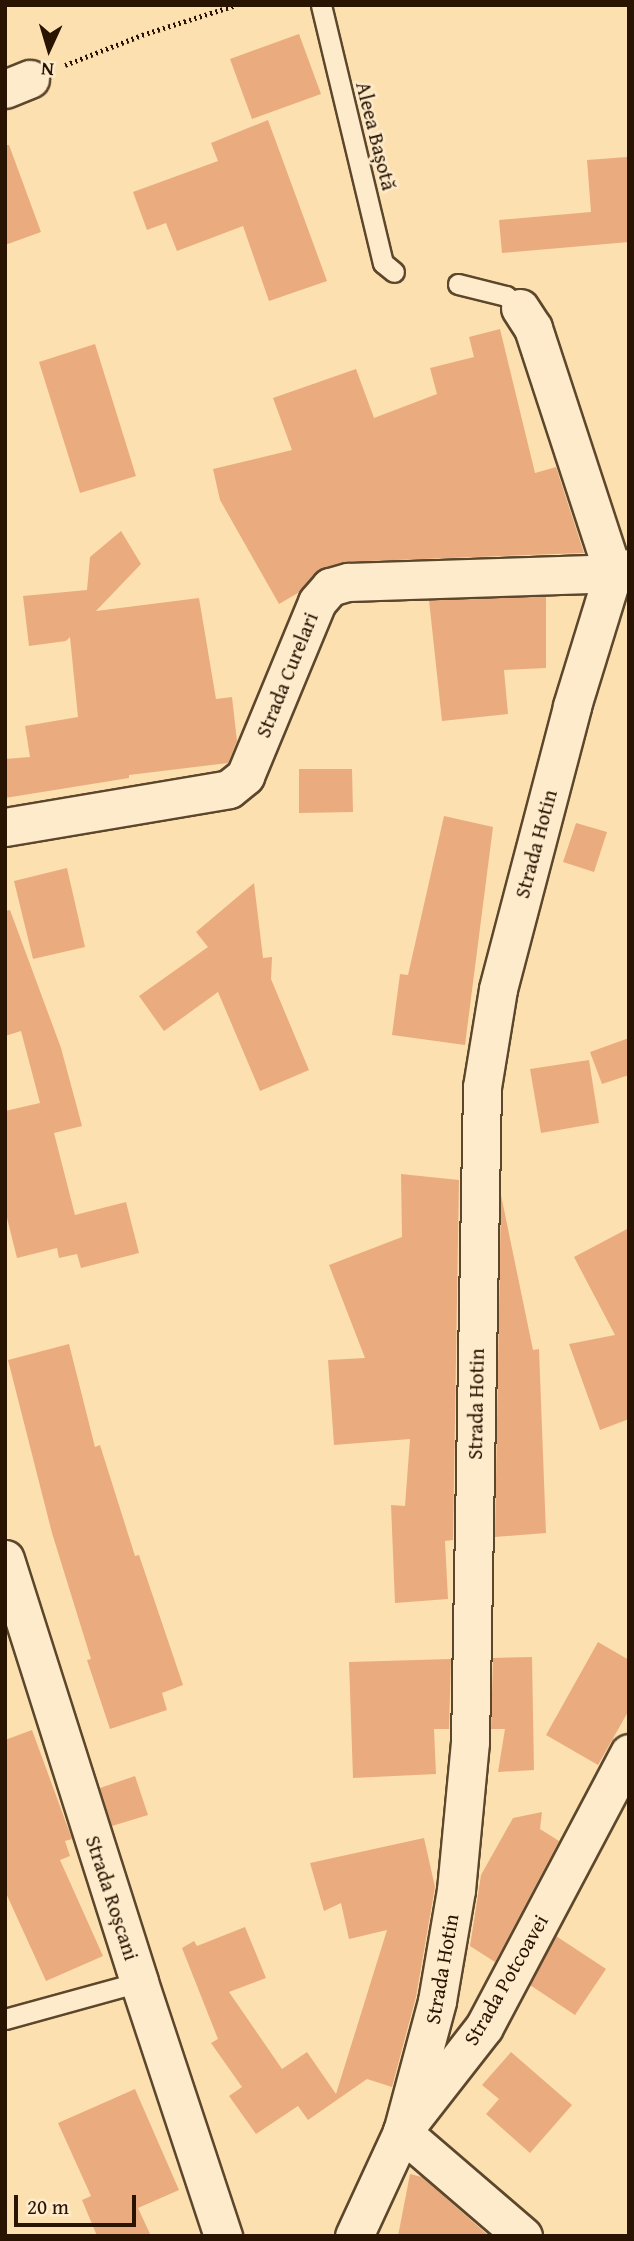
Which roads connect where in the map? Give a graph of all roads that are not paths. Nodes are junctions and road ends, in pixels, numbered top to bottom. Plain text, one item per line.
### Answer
1 (321, 5) edge
2 (394, 272) dead end
3 (458, 284) dead end
4 (520, 308) joint
5 (621, 570) edge
6 (5, 827) edge
7 (5, 1559) edge
8 (629, 1752) edge
9 (139, 1982) junction
10 (5, 2019) edge
11 (402, 2132) junction
12 (223, 2236) edge
13 (355, 2236) edge
14 (523, 2236) edge

1 - 2 lane, Aleea Bașotă
3 - 4 lane
4 - 5 street
5 - 6 street, Strada Curelari
5 - 11 street, Strada Hotin
7 - 9 street, Strada Roșcani
8 - 11 street, Strada Potcoavei
9 - 10 lane
9 - 12 street, Strada Roșcani
11 - 13 street, Strada Hotin
11 - 14 street

